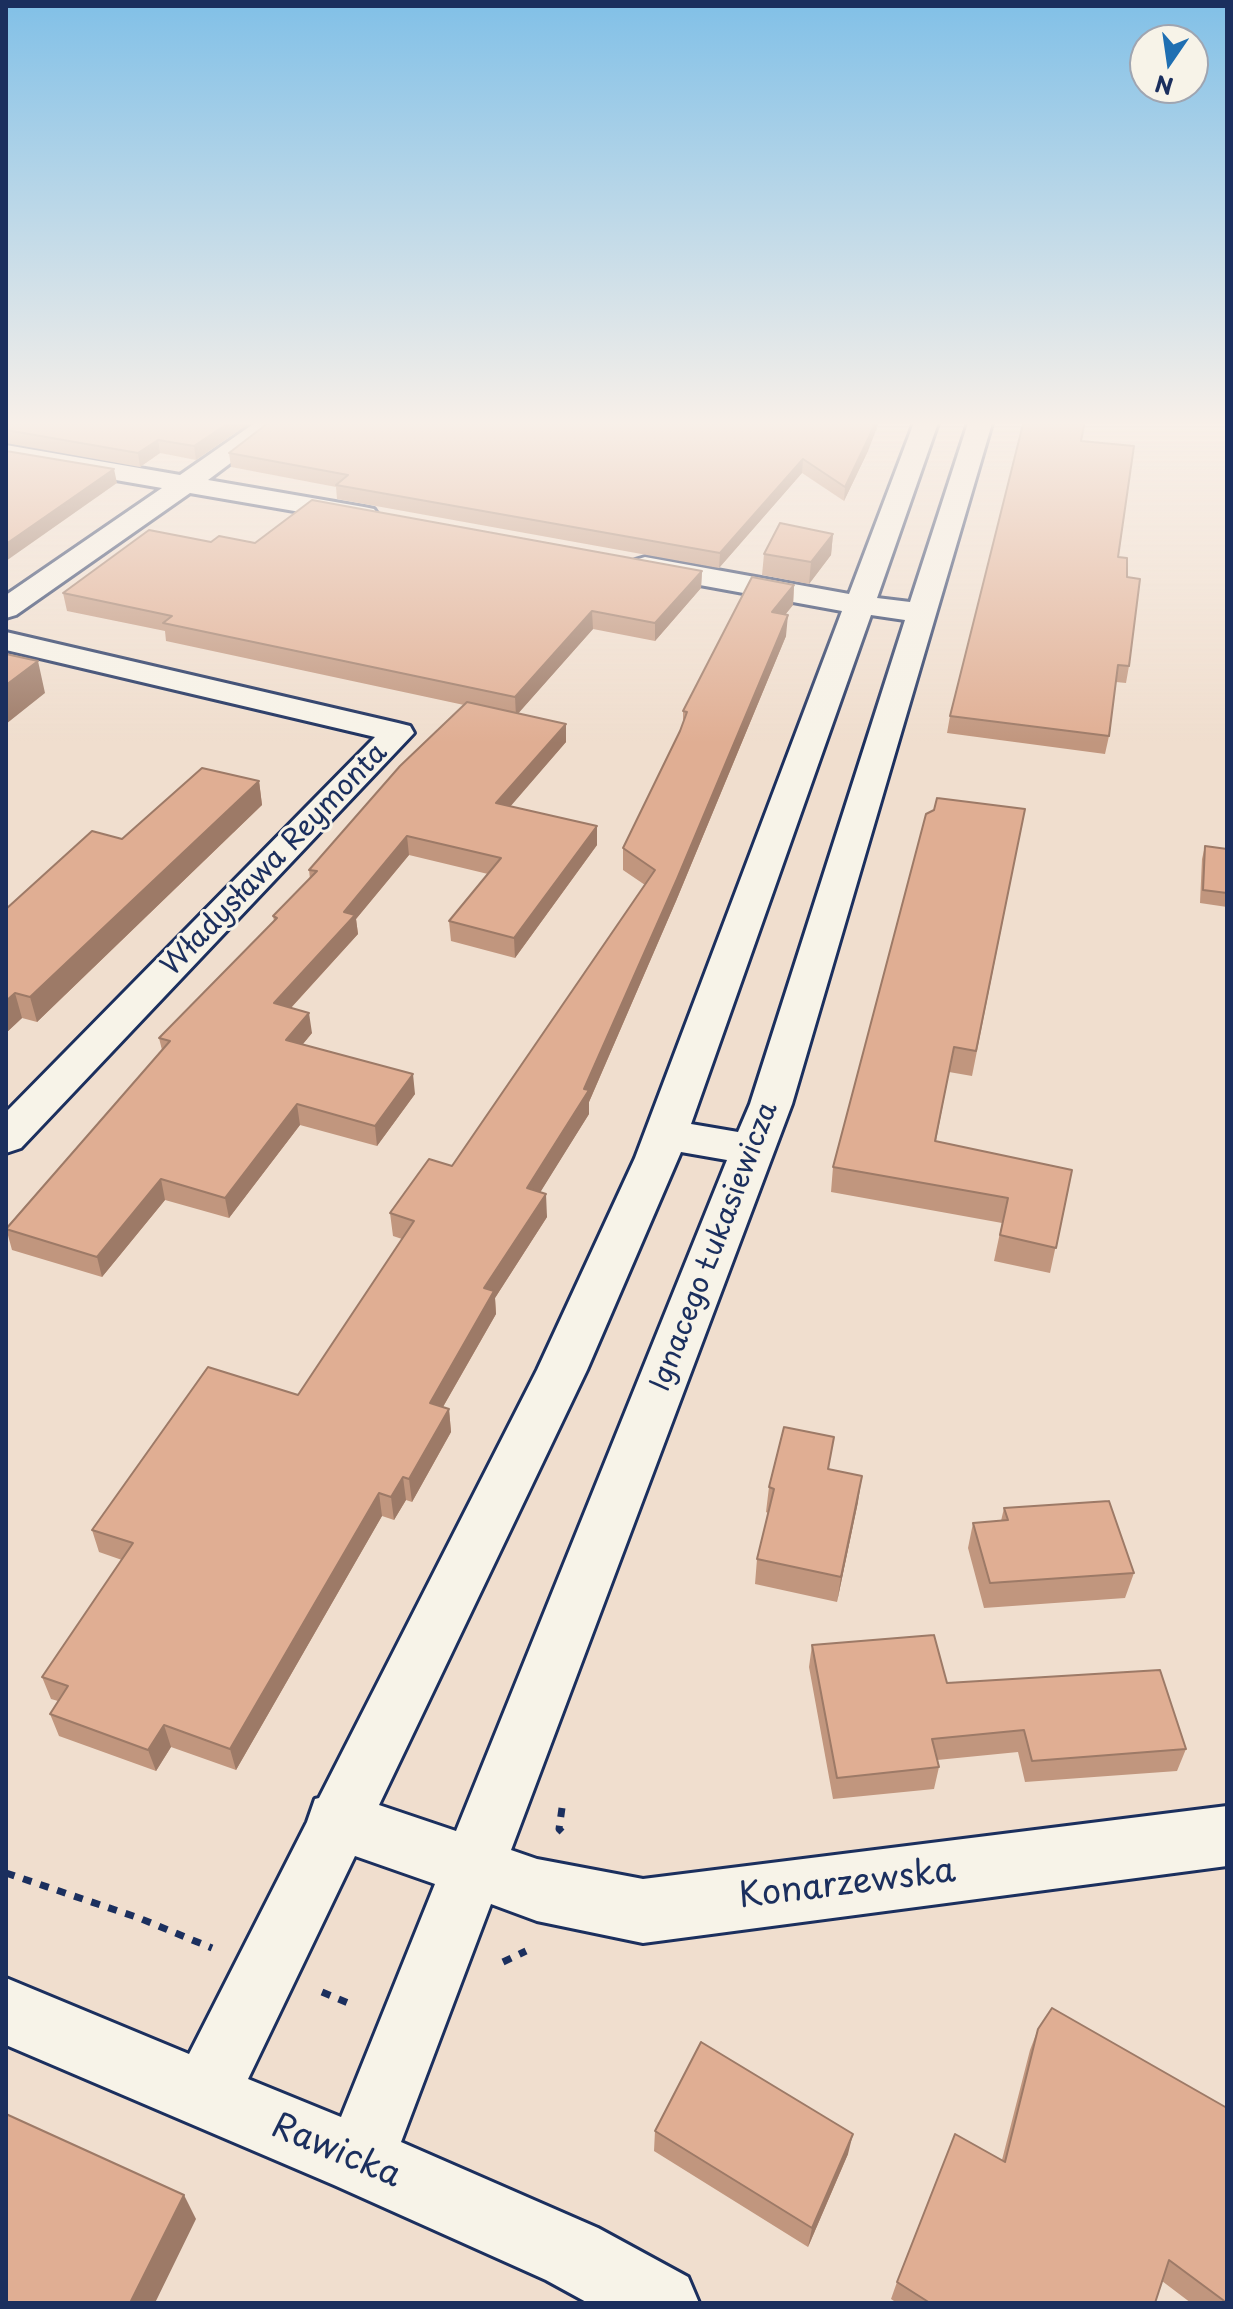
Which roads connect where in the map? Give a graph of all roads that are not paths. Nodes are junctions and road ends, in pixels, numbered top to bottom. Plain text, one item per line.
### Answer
1 (121, 528) edge
2 (887, 528) edge
3 (948, 528) edge
4 (626, 563) edge
5 (859, 605) junction
6 (6, 609) edge
7 (922, 613) junction
8 (6, 641) edge
9 (665, 1134) junction
10 (6, 1138) edge
11 (754, 1150) junction
12 (337, 1820) junction
13 (1227, 1836) edge
14 (471, 1868) junction
15 (6, 2011) edge
16 (204, 2096) junction
17 (359, 2160) junction
18 (662, 2303) edge

1 - 6 street
2 - 5 street
3 - 7 street, Ignacego Łukasiewicza
4 - 5 street
5 - 7 street
5 - 9 street
7 - 11 street, Ignacego Łukasiewicza
8 - 10 street, Władysława Reymonta
9 - 11 street
9 - 12 street
11 - 14 street, Ignacego Łukasiewicza
12 - 14 street
12 - 16 street
13 - 14 street, Konarzewska
14 - 17 street, Ignacego Łukasiewicza
15 - 16 street, Rawicka
16 - 17 street, Rawicka
17 - 18 street, Rawicka

